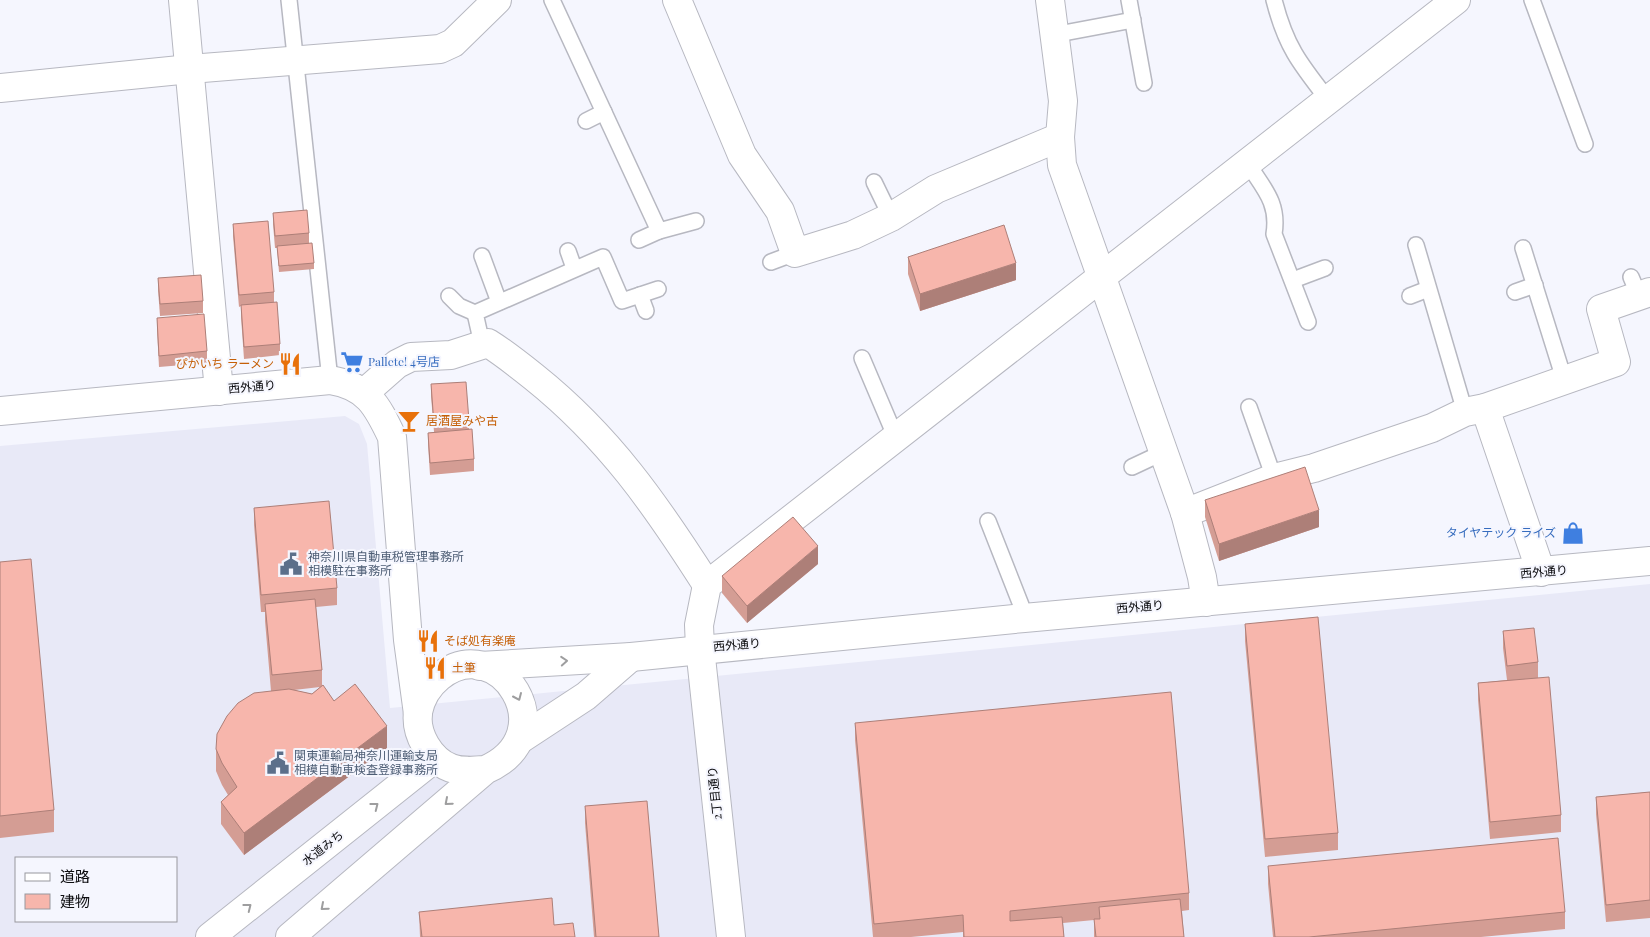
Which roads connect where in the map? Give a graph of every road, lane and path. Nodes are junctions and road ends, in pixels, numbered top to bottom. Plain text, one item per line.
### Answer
1 (183, 0) edge
2 (289, 0) edge
3 (497, 0) edge
4 (552, 0) edge
5 (677, 0) edge
6 (1050, 0) edge
7 (1129, 0) edge
8 (1274, 0) edge
9 (1456, 0) edge
10 (1532, 0) edge
11 (1132, 20) junction
12 (1053, 35) junction
13 (295, 60) junction
14 (190, 69) junction
15 (1144, 83) dead end
16 (0, 88) edge
17 (1329, 100) junction
18 (604, 112) junction
19 (586, 122) dead end
20 (1060, 137) junction
21 (1585, 144) dead end
22 (1248, 164) junction
23 (874, 182) dead end
24 (891, 217) junction
25 (696, 221) dead end
26 (659, 231) junction
27 (639, 240) dead end
28 (1416, 246) dead end
29 (1524, 248) dead end
30 (568, 252) dead end
31 (482, 256) dead end
32 (574, 268) junction
33 (1325, 268) dead end
34 (1100, 278) junction
35 (1293, 280) junction
36 (1535, 285) junction
37 (1640, 288) edge
38 (658, 289) dead end
39 (1428, 290) junction
40 (1515, 292) dead end
41 (640, 295) junction
42 (449, 296) dead end
43 (1410, 296) dead end
44 (499, 302) junction
45 (646, 311) dead end
46 (475, 313) junction
47 (1308, 322) dead end
48 (482, 344) junction
49 (862, 358) dead end
50 (1564, 379) junction
51 (330, 380) junction
52 (219, 390) junction
53 (364, 393) junction
54 (1249, 407) dead end
55 (1475, 410) junction
56 (0, 411) edge
57 (896, 438) junction
58 (1164, 452) junction
59 (1132, 467) dead end
60 (1274, 478) junction
61 (1185, 512) junction
62 (988, 522) dead end
63 (1650, 561) edge
64 (1541, 572) junction
65 (707, 585) junction
66 (1206, 602) junction
67 (1024, 618) junction
68 (408, 640) junction
69 (700, 648) junction
70 (631, 656) junction
71 (480, 666) junction
72 (444, 672) junction
73 (418, 714) junction
74 (519, 740) junction
75 (435, 758) junction
76 (485, 770) junction
77 (210, 937) edge
78 (290, 937) edge
79 (731, 937) edge

1 - 14 street
2 - 13 lane
3 - 13 street
4 - 18 lane
5 - 24 street
6 - 12 street
7 - 11 lane
8 - 17 lane
9 - 17 street
10 - 21 lane
11 - 12 lane
11 - 15 lane
12 - 20 street
13 - 14 street
13 - 51 lane
14 - 16 street
14 - 52 street
17 - 22 street
18 - 19 lane
18 - 26 lane
20 - 24 street
20 - 34 street
22 - 34 street
22 - 35 lane
23 - 24 lane
25 - 26 lane
26 - 27 lane
28 - 39 lane
29 - 36 lane
30 - 32 lane
31 - 44 lane
32 - 41 lane
32 - 44 lane
33 - 35 lane
34 - 57 street
34 - 58 street
35 - 47 lane
36 - 40 lane
36 - 50 lane
37 - 50 street
38 - 41 lane
39 - 43 lane
39 - 55 lane
41 - 45 lane
42 - 46 lane
44 - 46 lane
46 - 48 lane
48 - 53 street
48 - 65 street
49 - 57 lane
50 - 55 street
51 - 52 street, 西外通り
51 - 53 street, 西外通り
52 - 56 street, 西外通り
53 - 68 street, 西外通り
54 - 60 lane
55 - 60 street
55 - 64 street
57 - 65 street
58 - 59 lane
58 - 61 street
60 - 61 street
61 - 66 street
62 - 67 lane
63 - 64 street, 西外通り
64 - 66 street, 西外通り
65 - 69 street, 2丁目通り
66 - 67 street, 西外通り
67 - 69 street, 西外通り
68 - 72 street
68 - 73 street, 西外通り
69 - 70 street, 西外通り
69 - 79 street, 2丁目通り
71 -> 70 street, 西外通り
70 - 74 street
71 - 72 street
71 -> 74 street
72 - 73 street
73 - 75 street
74 - 76 street
75 - 76 street
77 -> 75 street, 水道みち
76 -> 78 street

